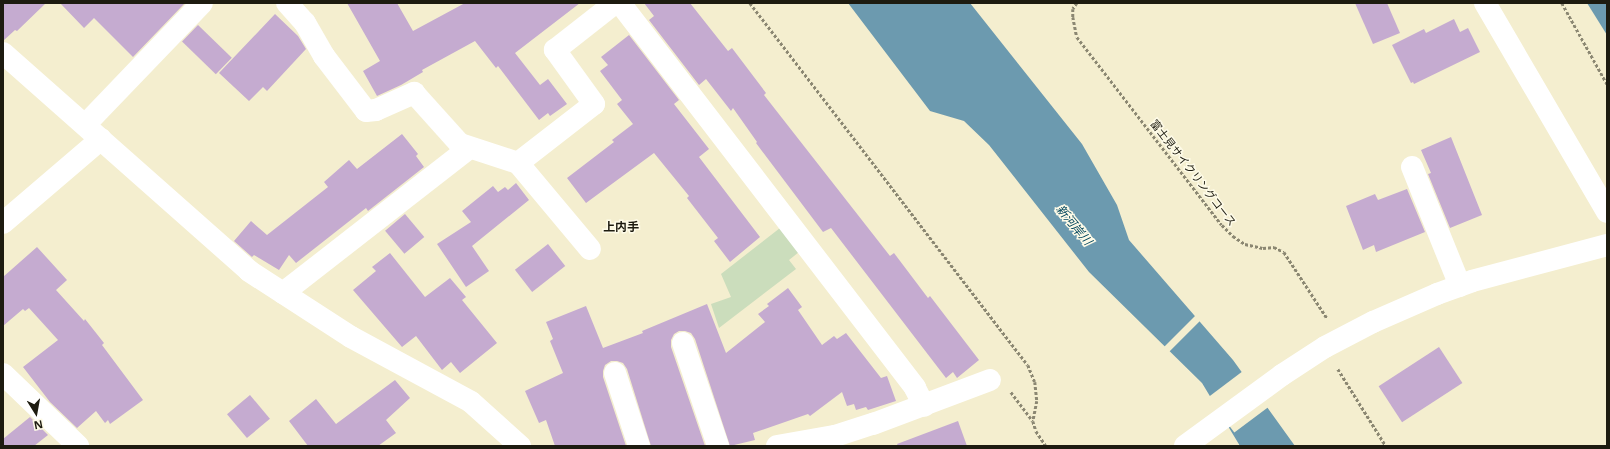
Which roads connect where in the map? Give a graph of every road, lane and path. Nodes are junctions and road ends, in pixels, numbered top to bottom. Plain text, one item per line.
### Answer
1 (202, 3) edge
2 (287, 3) edge
3 (615, 3) edge
4 (620, 3) edge
5 (750, 3) edge
6 (1077, 3) edge
7 (1485, 3) edge
8 (1562, 3) edge
9 (3, 53) edge
10 (1607, 84) edge
11 (85, 125) junction
12 (101, 139) junction
13 (469, 148) junction
14 (518, 164) junction
15 (1412, 167) dead end
16 (1607, 212) edge
17 (3, 223) edge
18 (1607, 245) edge
19 (590, 249) dead end
20 (1460, 286) junction
21 (283, 293) junction
22 (1330, 324) dead end
23 (683, 343) dead end
24 (1335, 364) dead end
25 (616, 373) dead end
26 (3, 374) edge
27 (990, 380) joint
28 (924, 406) junction
29 (1033, 421) junction
30 (78, 446) edge
31 (520, 446) edge
32 (639, 446) edge
33 (718, 446) edge
34 (777, 446) edge
35 (1046, 446) edge
36 (1185, 446) edge
37 (1386, 446) edge

1 - 11 street
2 - 13 street
3 - 14 street
4 - 28 street
5 - 29 path
6 - 22 path, 富士見サイクリングコース
7 - 16 street
8 - 10 path
9 - 11 street
11 - 12 street
12 - 17 street
12 - 21 street
13 - 14 street
13 - 21 street
14 - 19 street
15 - 20 street
18 - 20 street
20 - 36 street
21 - 31 street
23 - 33 street
24 - 37 path
25 - 32 street
26 - 30 street
27 - 28 street
27 - 29 path
28 - 34 street
29 - 35 path

